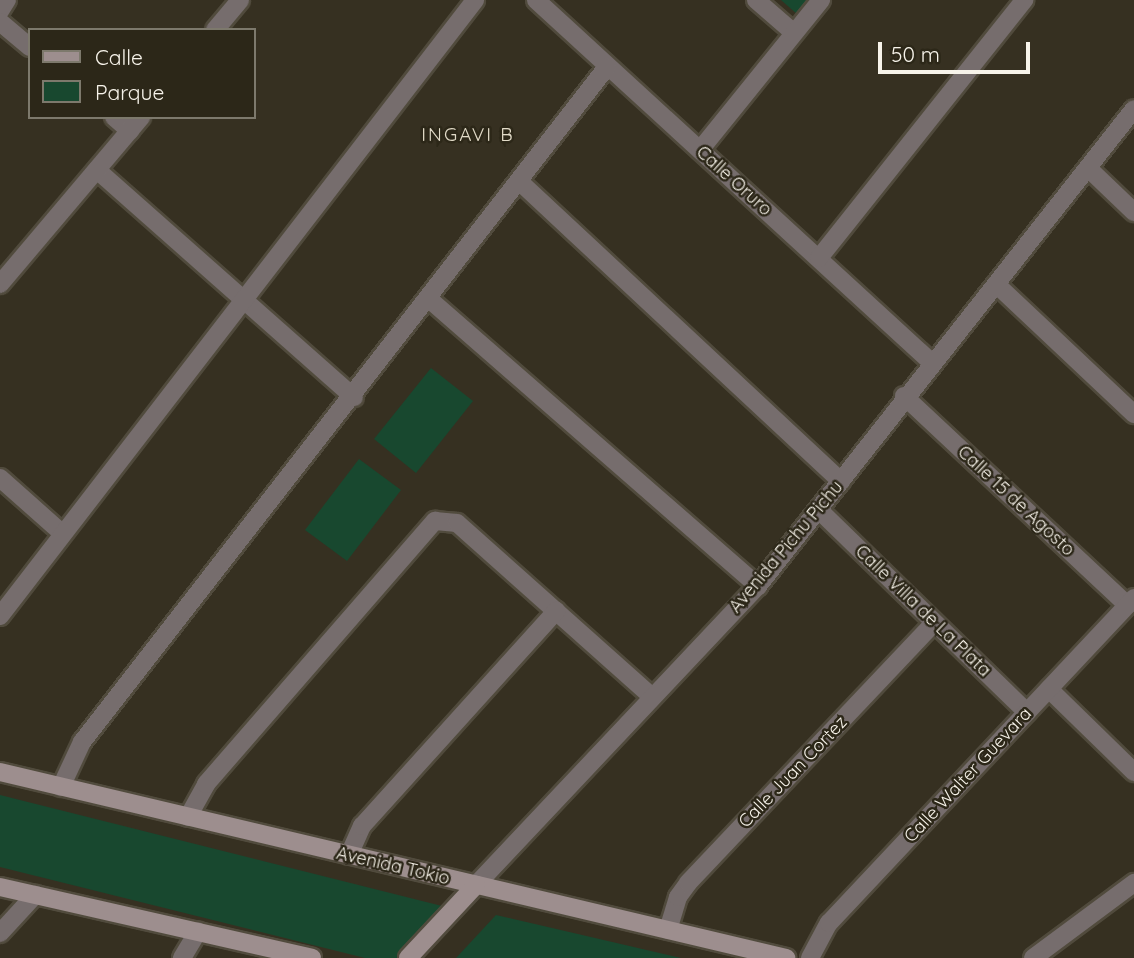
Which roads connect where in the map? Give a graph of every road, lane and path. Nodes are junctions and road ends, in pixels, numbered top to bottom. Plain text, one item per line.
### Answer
1 (7, 0) edge
2 (240, 0) edge
3 (475, 0) edge
4 (536, 0) edge
5 (756, 0) edge
6 (821, 0) edge
7 (1024, 0) edge
8 (0, 11) edge
9 (0, 22) edge
10 (217, 28) edge
11 (794, 33) junction
12 (28, 45) edge
13 (607, 67) junction
14 (1134, 109) edge
15 (136, 124) edge
16 (700, 150) junction
17 (1088, 168) junction
18 (96, 170) junction
19 (520, 182) junction
20 (1134, 212) edge
21 (819, 258) junction
22 (0, 284) edge
23 (996, 284) junction
24 (429, 299) junction
25 (243, 301) junction
26 (931, 362) junction
27 (905, 396) junction
28 (354, 397) junction
29 (1134, 414) edge
30 (0, 478) edge
31 (841, 481) junction
32 (819, 510) junction
33 (62, 533) junction
34 (758, 586) junction
35 (1130, 601) edge
36 (556, 611) junction
37 (0, 615) edge
38 (934, 623) junction
39 (1049, 689) junction
40 (651, 696) junction
41 (1027, 712) junction
42 (0, 772) edge
43 (1134, 772) edge
44 (61, 786) junction
45 (188, 817) junction
46 (349, 855) junction
47 (1134, 883) edge
48 (476, 885) junction
49 (0, 887) edge
50 (35, 895) junction
51 (668, 930) junction
52 (198, 931) junction
53 (0, 933) edge
54 (182, 958) edge
55 (312, 958) edge
56 (408, 958) edge
57 (786, 958) edge
58 (810, 958) edge
59 (1033, 958) edge

1 - 8 street
2 - 10 street
3 - 25 street
4 - 13 street, Calle Oruro
5 - 11 street
6 - 11 street
7 - 21 street
9 - 12 street
11 - 16 street
13 - 16 street, Calle Oruro
13 - 19 street
14 - 17 street, Avenida Pichu Pichu
15 - 18 street
16 - 21 street, Calle Oruro
17 - 20 street
17 - 23 street, Avenida Pichu Pichu
18 - 22 street
18 - 25 street
19 - 24 street
19 - 31 street
21 - 26 street, Calle Oruro
23 - 26 street, Avenida Pichu Pichu
23 - 29 street
24 - 28 street
24 - 34 street
25 - 28 street
25 - 33 street
26 - 27 street, Avenida Pichu Pichu
27 - 31 street, Avenida Pichu Pichu
27 - 35 street, Calle 15 de Agosto
28 - 44 street
30 - 33 street
31 - 32 street, Avenida Pichu Pichu
32 - 34 street, Avenida Pichu Pichu
32 - 38 street, Calle Villa de La Plata
33 - 37 street
34 - 40 street, Avenida Pichu Pichu
35 - 39 street, Calle Walter Guevara
36 - 40 street
36 - 45 street
36 - 46 street
38 - 41 street, Calle Villa de La Plata
38 - 51 street, Calle Juan Cortez
39 - 41 street, Calle Walter Guevara
39 - 43 street
40 - 48 street, Avenida Pichu Pichu
41 - 58 street, Calle Walter Guevara
42 - 44 street, Avenida Tokio
44 - 45 street, Avenida Tokio
45 - 46 street, Avenida Tokio
46 - 48 street, Avenida Tokio
47 - 59 street
48 - 51 street, Avenida Tokio
48 - 56 street, Avenida Pichu Pichu
49 - 50 street
50 - 52 street
50 - 53 street
51 - 57 street, Avenida Tokio
52 - 54 street
52 - 55 street

